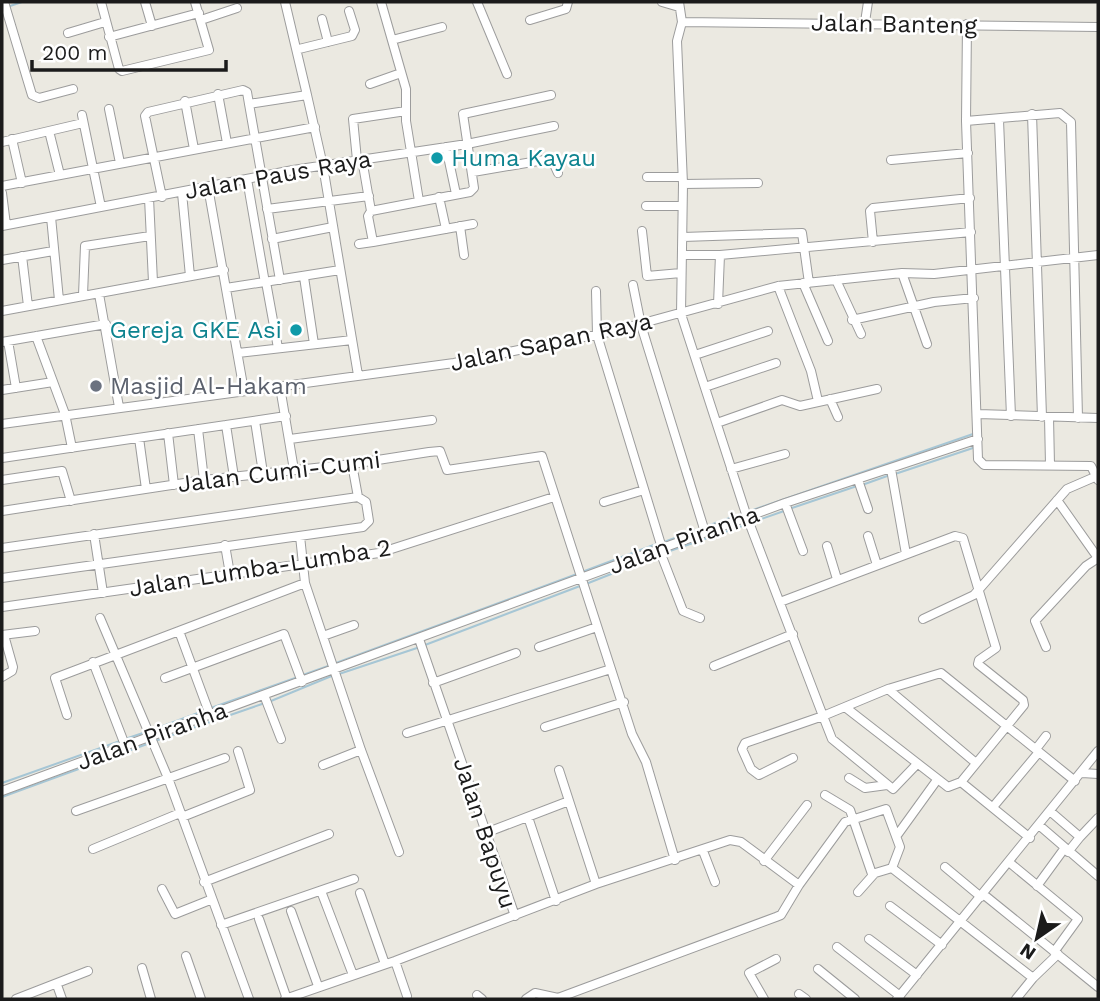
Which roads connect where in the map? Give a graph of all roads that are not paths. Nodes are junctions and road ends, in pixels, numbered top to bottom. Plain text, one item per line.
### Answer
1 (3, 2) edge
2 (101, 2) edge
3 (145, 2) edge
4 (195, 2) edge
5 (285, 2) edge
6 (380, 2) edge
7 (477, 2) edge
8 (568, 2) edge
9 (662, 2) edge
10 (868, 2) edge
11 (679, 4) edge
12 (237, 8) dead end
13 (349, 11) dead end
14 (200, 17) junction
15 (322, 19) dead end
16 (530, 20) dead end
17 (105, 22) junction
18 (686, 22) junction
19 (865, 22) junction
20 (967, 24) junction
21 (152, 26) junction
22 (442, 27) dead end
23 (1098, 27) edge
24 (68, 33) dead end
25 (109, 37) junction
26 (392, 40) junction
27 (328, 42) junction
28 (299, 49) junction
29 (401, 74) junction
30 (507, 74) dead end
31 (370, 84) dead end
32 (73, 89) dead end
33 (218, 94) junction
34 (551, 94) dead end
35 (307, 96) junction
36 (185, 101) junction
37 (249, 104) junction
38 (109, 109) dead end
39 (406, 111) junction
40 (1032, 114) junction
41 (999, 120) junction
42 (966, 121) junction
43 (554, 126) dead end
44 (315, 127) junction
45 (49, 131) junction
46 (254, 138) junction
47 (12, 139) junction
48 (2, 142) edge
49 (227, 144) junction
50 (467, 144) junction
51 (446, 147) junction
52 (194, 149) junction
53 (411, 152) junction
54 (968, 153) junction
55 (153, 156) junction
56 (360, 160) junction
57 (891, 160) dead end
58 (120, 163) junction
59 (323, 166) junction
60 (93, 168) junction
61 (473, 172) junction
62 (558, 173) dead end
63 (60, 175) junction
64 (261, 176) junction
65 (646, 177) dead end
66 (247, 179) junction
67 (682, 181) junction
68 (22, 183) junction
69 (758, 183) dead end
70 (2, 186) edge
71 (208, 187) junction
72 (182, 192) junction
73 (2, 193) edge
74 (456, 194) junction
75 (369, 196) junction
76 (162, 197) junction
77 (439, 197) junction
78 (149, 198) junction
79 (970, 198) junction
80 (327, 201) junction
81 (419, 201) junction
82 (646, 206) dead end
83 (682, 206) junction
84 (101, 207) junction
85 (267, 209) junction
86 (371, 211) junction
87 (51, 217) junction
88 (473, 224) dead end
89 (4, 225) edge
90 (460, 226) junction
91 (333, 228) junction
92 (446, 229) junction
93 (642, 230) dead end
94 (971, 232) junction
95 (150, 236) junction
96 (682, 237) junction
97 (272, 239) junction
98 (373, 242) junction
99 (873, 242) junction
100 (359, 244) dead end
101 (807, 250) junction
102 (53, 251) junction
103 (464, 255) dead end
104 (681, 255) junction
105 (1098, 255) edge
106 (22, 256) junction
107 (720, 256) junction
108 (1075, 257) junction
109 (2, 260) edge
110 (1039, 263) junction
111 (1006, 265) junction
112 (973, 267) junction
113 (224, 270) junction
114 (340, 270) junction
115 (902, 272) junction
116 (681, 273) junction
117 (190, 276) junction
118 (304, 277) junction
119 (280, 280) junction
120 (836, 280) junction
121 (153, 282) junction
122 (265, 282) junction
123 (806, 283) junction
124 (634, 285) dead end
125 (778, 286) junction
126 (226, 288) junction
127 (596, 291) dead end
128 (99, 294) junction
129 (83, 295) junction
130 (974, 299) junction
131 (59, 300) junction
132 (718, 304) junction
133 (28, 306) junction
134 (913, 306) junction
135 (2, 311) edge
136 (681, 314) junction
137 (852, 320) junction
138 (106, 324) junction
139 (641, 325) junction
140 (768, 331) dead end
141 (860, 334) dead end
142 (597, 335) junction
143 (36, 336) junction
144 (352, 340) junction
145 (828, 341) dead end
146 (5, 342) edge
147 (314, 344) junction
148 (927, 344) dead end
149 (278, 348) junction
150 (238, 353) junction
151 (695, 355) junction
152 (776, 363) dead end
153 (358, 375) junction
154 (53, 382) junction
155 (280, 387) junction
156 (705, 387) junction
157 (16, 388) junction
158 (877, 389) dead end
159 (2, 390) edge
160 (244, 391) junction
161 (830, 399) junction
162 (818, 401) junction
163 (119, 407) junction
164 (65, 414) junction
165 (978, 414) junction
166 (286, 416) junction
167 (1011, 416) junction
168 (838, 417) dead end
169 (1045, 417) junction
170 (1078, 418) junction
171 (1098, 418) edge
172 (255, 421) junction
173 (432, 421) dead end
174 (717, 423) junction
175 (2, 424) edge
176 (226, 425) junction
177 (198, 429) junction
178 (168, 433) junction
179 (139, 438) junction
180 (290, 439) junction
181 (978, 439) junction
182 (72, 448) junction
183 (785, 454) dead end
184 (2, 458) edge
185 (352, 464) junction
186 (1050, 465) junction
187 (731, 469) junction
188 (891, 469) junction
189 (294, 470) junction
190 (263, 473) junction
191 (234, 477) junction
192 (1098, 478) edge
193 (2, 480) edge
194 (204, 480) junction
195 (858, 480) junction
196 (174, 485) junction
197 (146, 489) junction
198 (644, 490) junction
199 (358, 497) junction
200 (554, 497) junction
201 (1057, 500) junction
202 (71, 502) junction
203 (604, 502) dead end
204 (785, 503) junction
205 (868, 509) dead end
206 (2, 511) edge
207 (747, 517) junction
208 (705, 532) junction
209 (94, 534) junction
210 (868, 536) dead end
211 (300, 537) junction
212 (225, 545) junction
213 (827, 546) dead end
214 (2, 548) edge
215 (661, 549) junction
216 (803, 551) dead end
217 (906, 554) junction
218 (1098, 558) edge
219 (98, 564) junction
220 (303, 565) junction
221 (877, 565) junction
222 (230, 574) junction
223 (2, 578) edge
224 (581, 579) junction
225 (837, 579) junction
226 (305, 583) junction
227 (980, 590) junction
228 (103, 593) junction
229 (780, 602) junction
230 (2, 607) edge
231 (100, 618) dead end
232 (701, 618) dead end
233 (923, 619) dead end
234 (354, 625) dead end
235 (597, 627) junction
236 (35, 631) dead end
237 (179, 631) junction
238 (793, 634) junction
239 (3, 635) edge
240 (323, 636) junction
241 (419, 639) junction
242 (539, 647) dead end
243 (1046, 647) dead end
244 (516, 653) dead end
245 (117, 654) junction
246 (93, 663) junction
247 (714, 666) dead end
248 (194, 667) junction
249 (611, 668) junction
250 (333, 669) junction
251 (2, 677) edge
252 (165, 678) dead end
253 (302, 682) junction
254 (433, 683) junction
255 (888, 689) junction
256 (264, 695) junction
257 (624, 702) junction
258 (845, 707) junction
259 (67, 715) dead end
260 (210, 715) junction
261 (823, 716) junction
262 (446, 719) junction
263 (1008, 726) junction
264 (545, 727) dead end
265 (407, 733) dead end
266 (151, 736) junction
267 (1046, 736) dead end
268 (281, 739) dead end
269 (125, 745) junction
270 (361, 750) junction
271 (239, 751) dead end
272 (1037, 751) junction
273 (1098, 751) edge
274 (225, 758) dead end
275 (793, 758) dead end
276 (976, 763) junction
277 (917, 764) junction
278 (323, 765) dead end
279 (559, 770) dead end
280 (1082, 773) junction
281 (1098, 774) edge
282 (168, 778) junction
283 (849, 778) dead end
284 (937, 780) junction
285 (1075, 781) junction
286 (961, 782) junction
287 (887, 785) junction
288 (2, 791) edge
289 (825, 795) dead end
290 (569, 801) junction
291 (807, 805) dead end
292 (993, 807) junction
293 (76, 811) dead end
294 (1051, 812) junction
295 (181, 815) junction
296 (528, 817) junction
297 (1098, 818) edge
298 (855, 820) junction
299 (1040, 826) junction
300 (488, 832) junction
301 (329, 834) dead end
302 (898, 834) junction
303 (1080, 837) junction
304 (1030, 838) junction
305 (93, 849) dead end
306 (703, 851) junction
307 (1066, 851) junction
308 (399, 852) dead end
309 (675, 860) junction
310 (764, 861) junction
311 (1010, 863) junction
312 (945, 867) dead end
313 (892, 868) junction
314 (874, 874) junction
315 (1098, 876) edge
316 (354, 879) dead end
317 (204, 882) junction
318 (715, 882) dead end
319 (596, 884) junction
320 (799, 885) junction
321 (1037, 886) junction
322 (162, 889) dead end
323 (321, 891) junction
324 (858, 892) dead end
325 (360, 893) dead end
326 (982, 896) junction
327 (210, 900) junction
328 (556, 901) junction
329 (890, 906) dead end
330 (291, 911) dead end
331 (515, 916) junction
332 (259, 919) dead end
333 (961, 920) junction
334 (221, 925) junction
335 (869, 939) dead end
336 (942, 945) junction
337 (837, 947) dead end
338 (1056, 953) junction
339 (186, 956) dead end
340 (776, 959) dead end
341 (395, 961) junction
342 (385, 964) junction
343 (142, 968) dead end
344 (818, 969) dead end
345 (88, 971) dead end
346 (353, 975) junction
347 (917, 975) junction
348 (1032, 978) junction
349 (57, 985) junction
350 (318, 986) junction
351 (1098, 987) edge
352 (407, 996) dead end
353 (898, 998) edge
354 (16, 999) edge
355 (62, 999) edge
356 (151, 999) edge
357 (201, 999) edge
358 (249, 999) edge
359 (286, 999) edge
360 (526, 999) edge
361 (764, 999) edge
362 (855, 999) edge
363 (1016, 999) edge

1 - 32 street
2 - 17 street
3 - 21 street
4 - 14 street
5 - 28 street
6 - 26 street
7 - 30 street
8 - 16 street
9 - 11 street
10 - 19 street
11 - 18 street
12 - 14 street
13 - 27 street
14 - 21 street
14 - 25 street
15 - 27 street
17 - 24 street
17 - 25 street
18 - 19 street, Jalan Banteng
18 - 67 street
19 - 20 street, Jalan Banteng
20 - 23 street, Jalan Banteng
20 - 42 street
21 - 25 street
22 - 26 street
26 - 29 street
27 - 28 street
28 - 35 street
29 - 31 street
29 - 39 street
33 - 36 street
33 - 37 street
33 - 49 street
34 - 50 street
35 - 37 street
35 - 44 street
36 - 52 street
36 - 55 street
37 - 46 street
38 - 58 street
39 - 53 street
39 - 56 street
40 - 41 street
40 - 108 street
40 - 110 street
41 - 42 street
41 - 111 street
42 - 54 street
43 - 50 street, Jalan Paus Raya
44 - 46 street
44 - 59 street
45 - 47 street
45 - 60 street
45 - 63 street
46 - 49 street
46 - 64 street
47 - 48 street
47 - 68 street
49 - 52 street
50 - 51 street, Jalan Paus Raya
50 - 61 street
51 - 53 street, Jalan Paus Raya
51 - 74 street
52 - 55 street
53 - 56 street, Jalan Paus Raya
53 - 81 street
54 - 57 street
54 - 79 street
55 - 58 street
55 - 76 street
56 - 59 street, Jalan Paus Raya
56 - 75 street
58 - 60 street
59 - 64 street, Jalan Paus Raya
59 - 80 street
60 - 63 street
60 - 84 street
61 - 62 street
61 - 74 street
63 - 68 street
64 - 66 street, Jalan Paus Raya
64 - 85 street
65 - 67 street
66 - 71 street, Jalan Paus Raya
66 - 122 street
67 - 69 street
67 - 83 street
68 - 70 street
71 - 72 street, Jalan Paus Raya
71 - 113 street
72 - 76 street, Jalan Paus Raya
72 - 117 street
73 - 89 street
74 - 77 street
75 - 80 street
75 - 86 street
76 - 78 street, Jalan Paus Raya
77 - 81 street
77 - 92 street
78 - 84 street, Jalan Paus Raya
78 - 95 street
79 - 94 street
79 - 99 street
80 - 85 street
80 - 91 street
81 - 86 street
82 - 83 street
83 - 96 street
84 - 87 street, Jalan Paus Raya
85 - 97 street
86 - 98 street
87 - 89 street, Jalan Paus Raya
87 - 102 street
88 - 90 street
90 - 92 street
90 - 103 street
91 - 97 street
91 - 114 street
92 - 98 street
93 - 116 street
94 - 99 street
94 - 112 street
95 - 121 street
95 - 129 street
96 - 101 street
96 - 104 street
97 - 119 street
98 - 100 street
99 - 101 street
101 - 107 street
101 - 123 street
102 - 106 street
102 - 131 street
104 - 107 street
104 - 116 street
105 - 108 street, Jalan Sapan Raya
106 - 109 street
106 - 133 street
107 - 132 street
108 - 110 street, Jalan Sapan Raya
108 - 170 street
110 - 111 street, Jalan Sapan Raya
110 - 169 street
111 - 112 street, Jalan Sapan Raya
111 - 167 street
112 - 115 street, Jalan Sapan Raya
112 - 130 street
113 - 117 street
113 - 126 street
114 - 118 street
114 - 144 street
115 - 120 street, Jalan Sapan Raya
115 - 134 street
116 - 136 street
117 - 121 street
118 - 119 street
118 - 147 street
119 - 122 street
120 - 123 street, Jalan Sapan Raya
120 - 137 street
121 - 128 street
122 - 126 street
122 - 149 street
123 - 125 street, Jalan Sapan Raya
123 - 145 street
124 - 139 street
125 - 132 street, Jalan Sapan Raya
125 - 162 street
126 - 150 street
127 - 142 street
128 - 129 street
128 - 138 street
129 - 131 street
130 - 134 street
130 - 165 street
131 - 133 street
132 - 136 street, Jalan Sapan Raya
133 - 135 street
134 - 137 street
134 - 148 street
136 - 139 street, Jalan Sapan Raya
136 - 151 street
137 - 141 street
138 - 143 street
138 - 163 street
139 - 142 street, Jalan Sapan Raya
139 - 208 street
140 - 151 street
142 - 153 street, Jalan Sapan Raya
142 - 198 street
143 - 146 street
143 - 154 street
144 - 147 street
144 - 153 street
146 - 157 street
147 - 149 street
149 - 150 street
150 - 160 street
151 - 156 street
152 - 156 street
153 - 155 street, Jalan Sapan Raya
154 - 157 street
154 - 164 street
155 - 160 street, Jalan Sapan Raya
155 - 166 street
156 - 174 street
157 - 159 street
158 - 161 street
160 - 163 street, Jalan Sapan Raya
161 - 162 street
161 - 168 street
162 - 174 street
163 - 164 street, Jalan Sapan Raya
164 - 175 street, Jalan Sapan Raya
164 - 182 street
165 - 167 street
165 - 181 street
166 - 172 street
166 - 180 street
167 - 169 street
169 - 170 street
169 - 186 street
170 - 171 street
172 - 176 street
172 - 190 street
173 - 180 street
174 - 187 street
176 - 177 street
176 - 191 street
177 - 178 street
177 - 194 street
178 - 179 street
178 - 196 street
179 - 182 street
179 - 197 street
180 - 189 street
181 - 186 street
181 - 188 street, Jalan Piranha
182 - 184 street
183 - 187 street
185 - 189 street, Jalan Cumi-Cumi
185 - 199 street
185 - 200 street, Jalan Cumi-Cumi
186 - 192 street
187 - 207 street
188 - 195 street, Jalan Piranha
188 - 217 street
189 - 190 street, Jalan Cumi-Cumi
190 - 191 street, Jalan Cumi-Cumi
191 - 194 street, Jalan Cumi-Cumi
192 - 201 street
193 - 202 street
194 - 196 street, Jalan Cumi-Cumi
195 - 204 street, Jalan Piranha
195 - 205 street
196 - 197 street, Jalan Cumi-Cumi
197 - 202 street, Jalan Cumi-Cumi
198 - 203 street
198 - 215 street
199 - 209 street
199 - 211 street
200 - 220 street, Jalan Lumba-Lumba 2
200 - 224 street
201 - 218 street
201 - 227 street
202 - 206 street, Jalan Cumi-Cumi
204 - 207 street, Jalan Piranha
204 - 216 street
207 - 208 street, Jalan Piranha
207 - 229 street
208 - 215 street, Jalan Piranha
209 - 214 street
209 - 219 street
210 - 221 street
211 - 212 street
211 - 220 street
212 - 219 street
212 - 222 street
213 - 225 street
215 - 224 street, Jalan Piranha
215 - 232 street
217 - 221 street
217 - 227 street
218 - 243 street
219 - 223 street
219 - 228 street
220 - 222 street, Jalan Lumba-Lumba 2
220 - 226 street
221 - 225 street
222 - 228 street, Jalan Lumba-Lumba 2
224 - 235 street
224 - 241 street, Jalan Piranha
225 - 229 street
226 - 237 street
226 - 240 street
227 - 233 street
227 - 263 street
228 - 230 street, Jalan Lumba-Lumba 2
229 - 238 street
231 - 245 street
234 - 240 street
235 - 242 street
235 - 249 street
236 - 239 street
237 - 245 street
237 - 248 street
238 - 247 street
238 - 261 street
239 - 251 street
240 - 250 street
241 - 250 street, Jalan Piranha
241 - 254 street, Jalan Bapuyu
244 - 254 street
245 - 246 street
245 - 266 street
246 - 259 street
246 - 269 street
248 - 252 street
248 - 253 street
248 - 260 street
249 - 257 street
249 - 262 street
250 - 253 street, Jalan Piranha
250 - 270 street
253 - 256 street, Jalan Piranha
254 - 262 street, Jalan Bapuyu
255 - 258 street
255 - 263 street
255 - 276 street
256 - 260 street, Jalan Piranha
256 - 268 street
257 - 264 street
257 - 309 street
258 - 261 street
258 - 277 street
260 - 266 street, Jalan Piranha
261 - 275 street
261 - 287 street
262 - 265 street
262 - 300 street, Jalan Bapuyu
263 - 272 street
263 - 276 street
266 - 269 street, Jalan Piranha
266 - 282 street
267 - 272 street
269 - 288 street, Jalan Piranha
270 - 278 street
270 - 308 street
271 - 295 street
272 - 285 street
272 - 292 street
273 - 280 street
274 - 282 street
276 - 286 street
277 - 284 street
277 - 287 street
279 - 290 street
280 - 281 street
280 - 285 street
282 - 293 street
282 - 295 street
283 - 287 street
284 - 286 street
284 - 302 street
285 - 294 street
286 - 292 street
289 - 298 street
290 - 296 street
290 - 319 street
291 - 310 street
292 - 304 street
294 - 299 street
294 - 303 street
295 - 305 street
295 - 317 street
296 - 300 street
296 - 328 street
297 - 303 street
298 - 302 street
298 - 314 street
298 - 320 street
299 - 304 street
299 - 307 street
300 - 331 street, Jalan Bapuyu
301 - 317 street
302 - 313 street
303 - 307 street
304 - 311 street
306 - 309 street
306 - 310 street
306 - 318 street
307 - 315 street
307 - 321 street
309 - 319 street
310 - 320 street
311 - 321 street
311 - 326 street
312 - 326 street
313 - 314 street
313 - 333 street
314 - 324 street
316 - 323 street
317 - 327 street
319 - 328 street
320 - 360 street
321 - 338 street
322 - 327 street
323 - 334 street
323 - 346 street
325 - 342 street
326 - 333 street
326 - 338 street
327 - 334 street
328 - 331 street
329 - 336 street
330 - 350 street
331 - 341 street, Jalan Bapuyu
332 - 359 street
333 - 336 street
333 - 348 street
334 - 358 street
335 - 347 street
336 - 347 street
337 - 353 street
338 - 348 street
338 - 351 street
339 - 357 street
340 - 361 street
341 - 342 street, Jalan Bapuyu
341 - 352 street
342 - 346 street, Jalan Bapuyu
343 - 356 street
344 - 362 street
345 - 349 street
346 - 350 street, Jalan Bapuyu
347 - 353 street
348 - 363 street
349 - 354 street
349 - 355 street
350 - 359 street, Jalan Bapuyu

